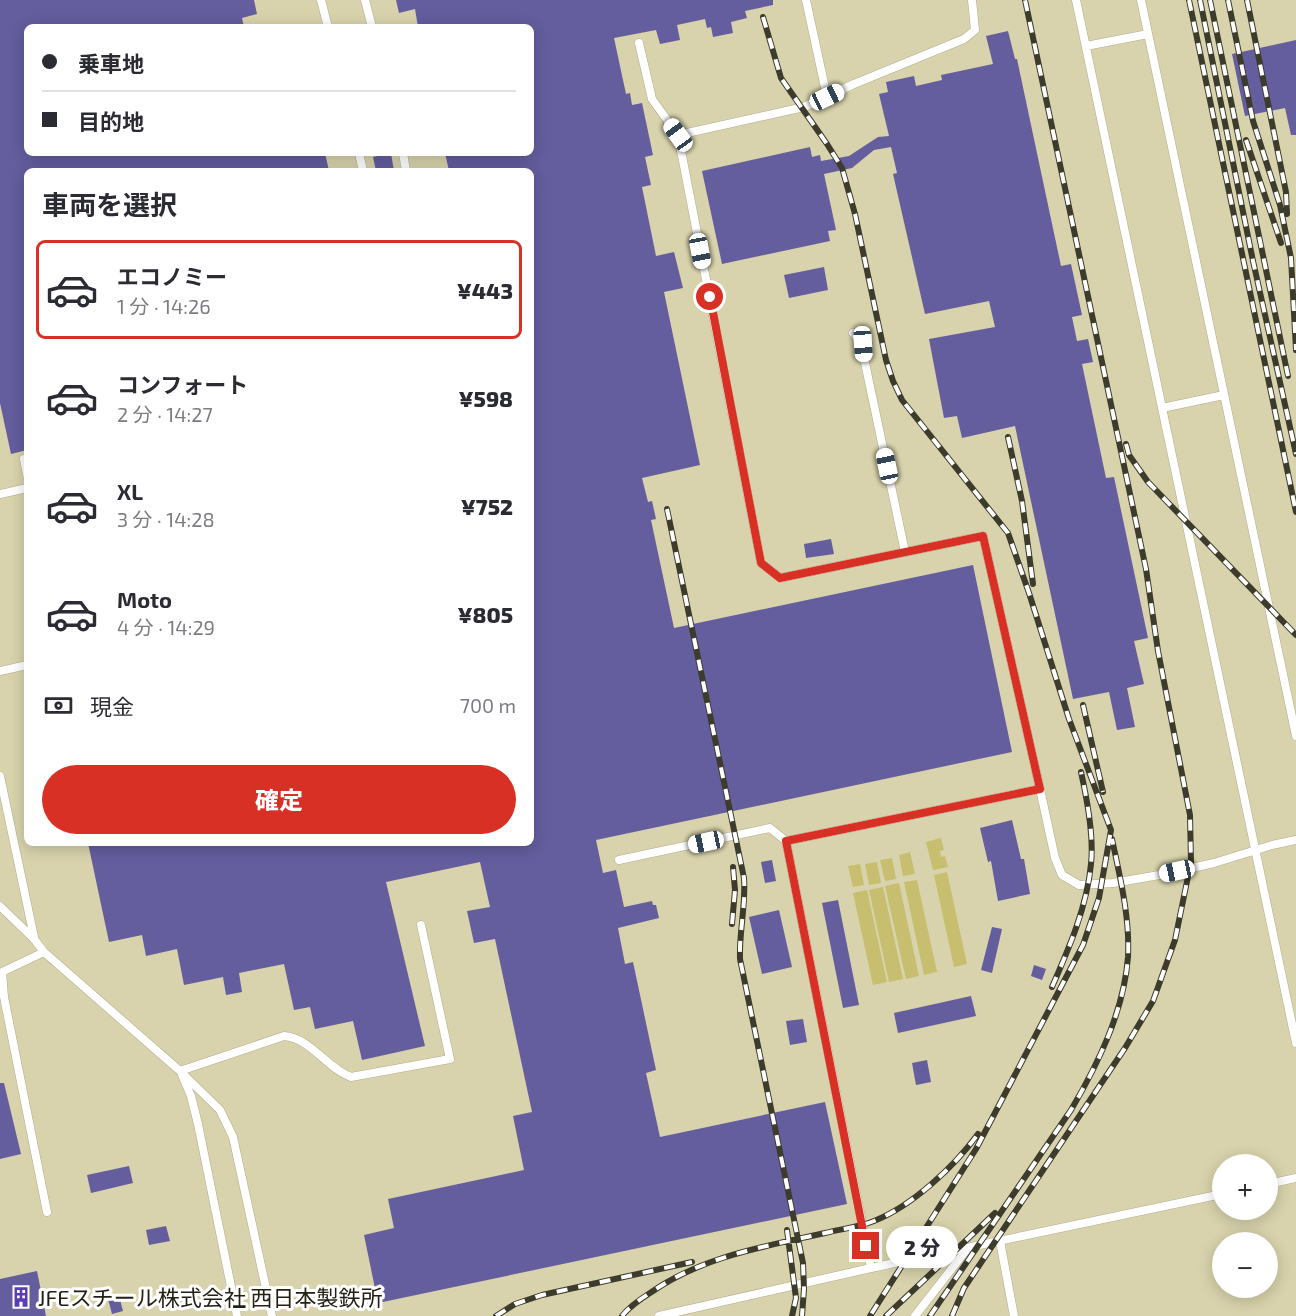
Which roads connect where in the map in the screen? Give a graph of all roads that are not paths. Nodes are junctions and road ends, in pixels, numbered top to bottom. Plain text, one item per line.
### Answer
1 (321, 0) edge
2 (365, 0) edge
3 (806, 0) edge
4 (972, 0) edge
5 (1076, 0) edge
6 (1141, 0) edge
7 (327, 24) edge
8 (371, 24) edge
9 (1148, 34) junction
10 (639, 43) dead end
11 (1086, 46) junction
12 (827, 97) junction
13 (678, 135) junction
14 (853, 333) dead end
15 (1224, 395) junction
16 (1162, 408) junction
17 (24, 489) edge
18 (0, 494) edge
19 (905, 552) junction
20 (24, 666) edge
21 (0, 671) edge
22 (1296, 736) edge
23 (0, 776) edge
24 (1040, 789) junction
25 (1296, 840) edge
26 (786, 841) junction
27 (1255, 851) junction
28 (619, 860) dead end
29 (0, 906) edge
30 (421, 925) dead end
31 (34, 939) junction
32 (44, 952) junction
33 (1, 971) edge
34 (1296, 1043) edge
35 (180, 1071) junction
36 (1296, 1178) edge
37 (1278, 1182) edge
38 (1212, 1196) edge
39 (47, 1212) dead end
40 (1000, 1241) junction
41 (967, 1249) junction
42 (871, 1268) junction
43 (237, 1316) edge
44 (272, 1316) edge
45 (659, 1316) edge
46 (915, 1316) edge
47 (1014, 1316) edge

1 - 7 lane
2 - 8 lane
3 - 12 lane
4 - 12 lane
5 - 11 lane
6 - 9 lane
9 - 11 lane
9 - 15 lane
10 - 13 lane
11 - 16 lane
12 - 13 lane
13 - 19 lane
14 - 19 lane
15 - 16 lane
15 - 22 lane
16 - 27 lane
17 - 18 lane
19 - 24 lane
20 - 21 lane
23 - 31 lane
24 - 26 lane
24 - 27 lane
25 - 27 lane
26 - 28 lane
26 - 42 lane
27 - 34 lane
29 - 31 lane
30 - 35 lane
31 - 32 lane
32 - 33 lane
32 - 35 lane
33 - 39 lane
35 - 43 lane
35 - 44 lane
36 - 37 lane
38 - 40 lane
40 - 41 lane
40 - 47 lane
41 - 42 lane
41 - 46 lane
42 - 45 lane

